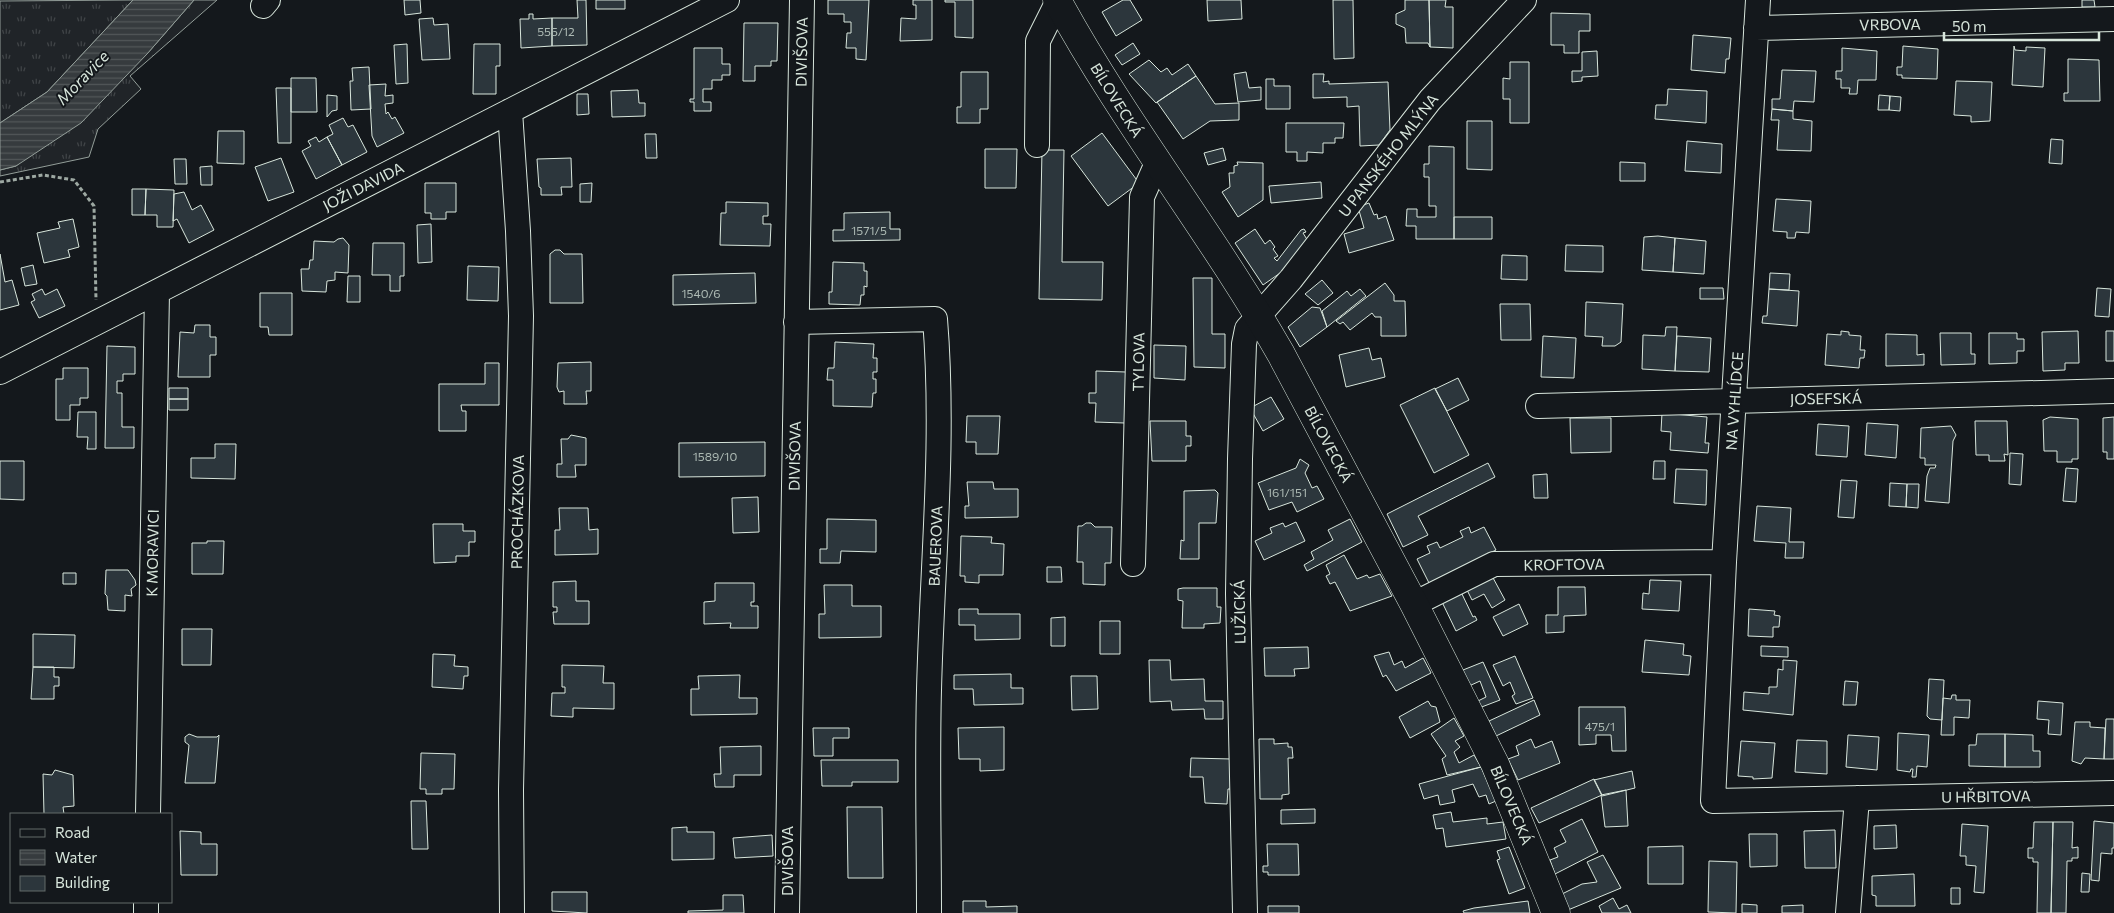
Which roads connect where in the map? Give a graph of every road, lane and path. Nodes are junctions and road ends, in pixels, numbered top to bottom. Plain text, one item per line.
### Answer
1 (726, 0) edge
2 (802, 0) edge
3 (1524, 0) edge
4 (1758, 0) edge
5 (1058, 1) edge
6 (2114, 19) edge
7 (1756, 28) junction
8 (510, 111) junction
9 (1037, 145) dead end
10 (1156, 163) junction
11 (0, 182) edge
12 (157, 292) junction
13 (1258, 315) junction
14 (796, 322) junction
15 (96, 323) junction
16 (0, 372) edge
17 (2114, 391) edge
18 (1734, 400) junction
19 (1538, 406) dead end
20 (1724, 562) junction
21 (1133, 564) dead end
22 (1414, 604) junction
23 (2114, 793) edge
24 (1857, 798) junction
25 (1713, 801) joint
26 (148, 813) edge
27 (512, 913) edge
28 (787, 913) edge
29 (929, 913) edge
30 (1245, 913) edge
31 (1556, 913) edge
32 (1848, 913) edge

1 - 8 street, JOŽI DAVIDA
2 - 14 street, DIVIŠOVA
3 - 13 street, U PANSKÉHO MLÝNA
4 - 7 street, NA VYHLÍDCE
5 - 9 street
5 - 10 main road, BÍLOVECKÁ
6 - 7 street, VRBOVA
7 - 18 street, NA VYHLÍDCE
8 - 12 street, JOŽI DAVIDA
8 - 27 street, PROCHÁZKOVA
10 - 13 main road, BÍLOVECKÁ
10 - 21 street, TYLOVA
11 - 15 path
12 - 15 street, JOŽI DAVIDA
12 - 26 street, K MORAVICI
13 - 22 main road, BÍLOVECKÁ
13 - 30 street, LUŽICKÁ
14 - 28 street, DIVIŠOVA
14 - 29 street, BAUEROVA
15 - 16 street, JOŽI DAVIDA
17 - 18 street, JOSEFSKÁ
18 - 19 street, JOSEFSKÁ
18 - 20 street, NA VYHLÍDCE
20 - 22 street, KROFTOVA
20 - 25 street, NA VYHLÍDCE
22 - 31 main road, BÍLOVECKÁ
23 - 24 street, U HŘBITOVA
24 - 25 street, U HŘBITOVA
24 - 32 street

